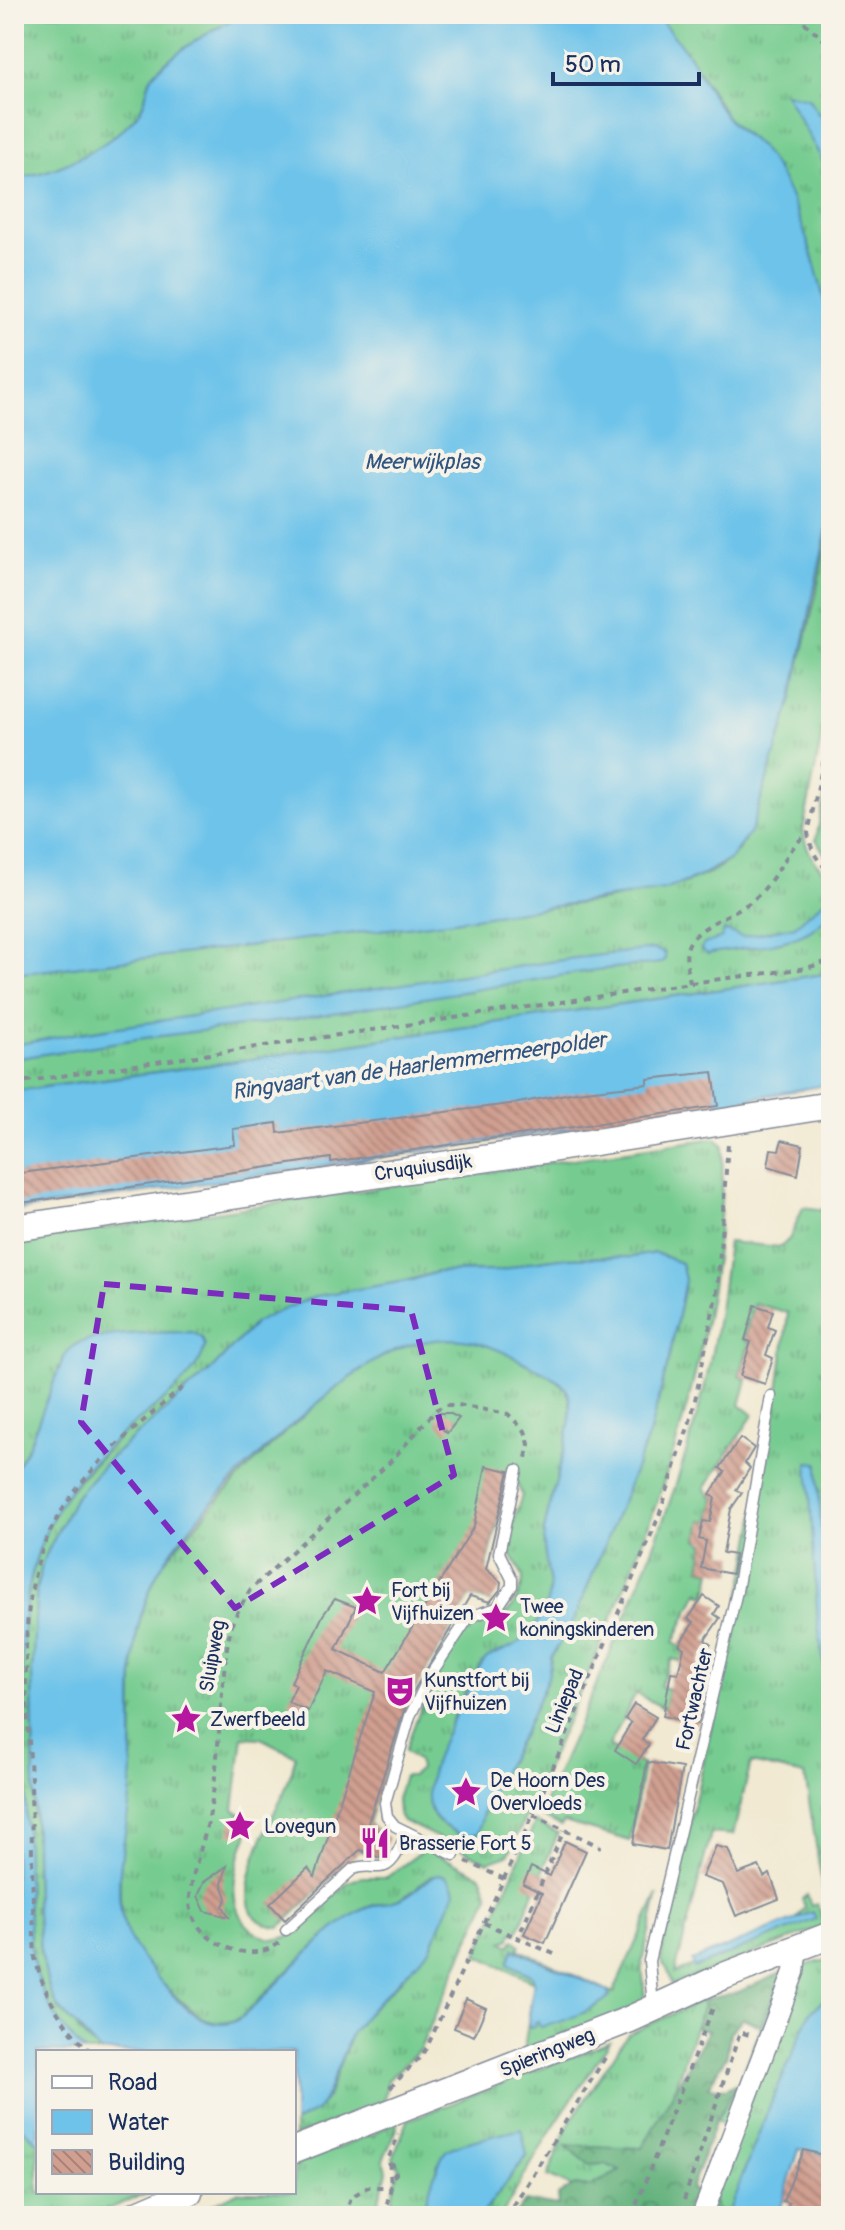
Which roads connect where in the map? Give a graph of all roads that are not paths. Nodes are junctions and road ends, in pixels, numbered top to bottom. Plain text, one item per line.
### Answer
1 (831, 1105) edge
2 (14, 1228) edge
3 (771, 1396) dead end
4 (517, 1470) road end
5 (407, 1832) junction
6 (454, 1855) road end
7 (286, 1930) road end
8 (831, 1935) edge
9 (797, 1946) junction
10 (653, 2008) junction
11 (296, 2149) edge
12 (184, 2194) edge
13 (133, 2216) edge
14 (702, 2216) edge

1 - 2 street, Cruquiusdijk
3 - 10 lane, Fortwachter
4 - 5 lane
5 - 6 lane
5 - 7 lane
8 - 9 street, Spieringweg
9 - 10 street, Spieringweg
9 - 14 street
10 - 11 street, Spieringweg
12 - 13 street

